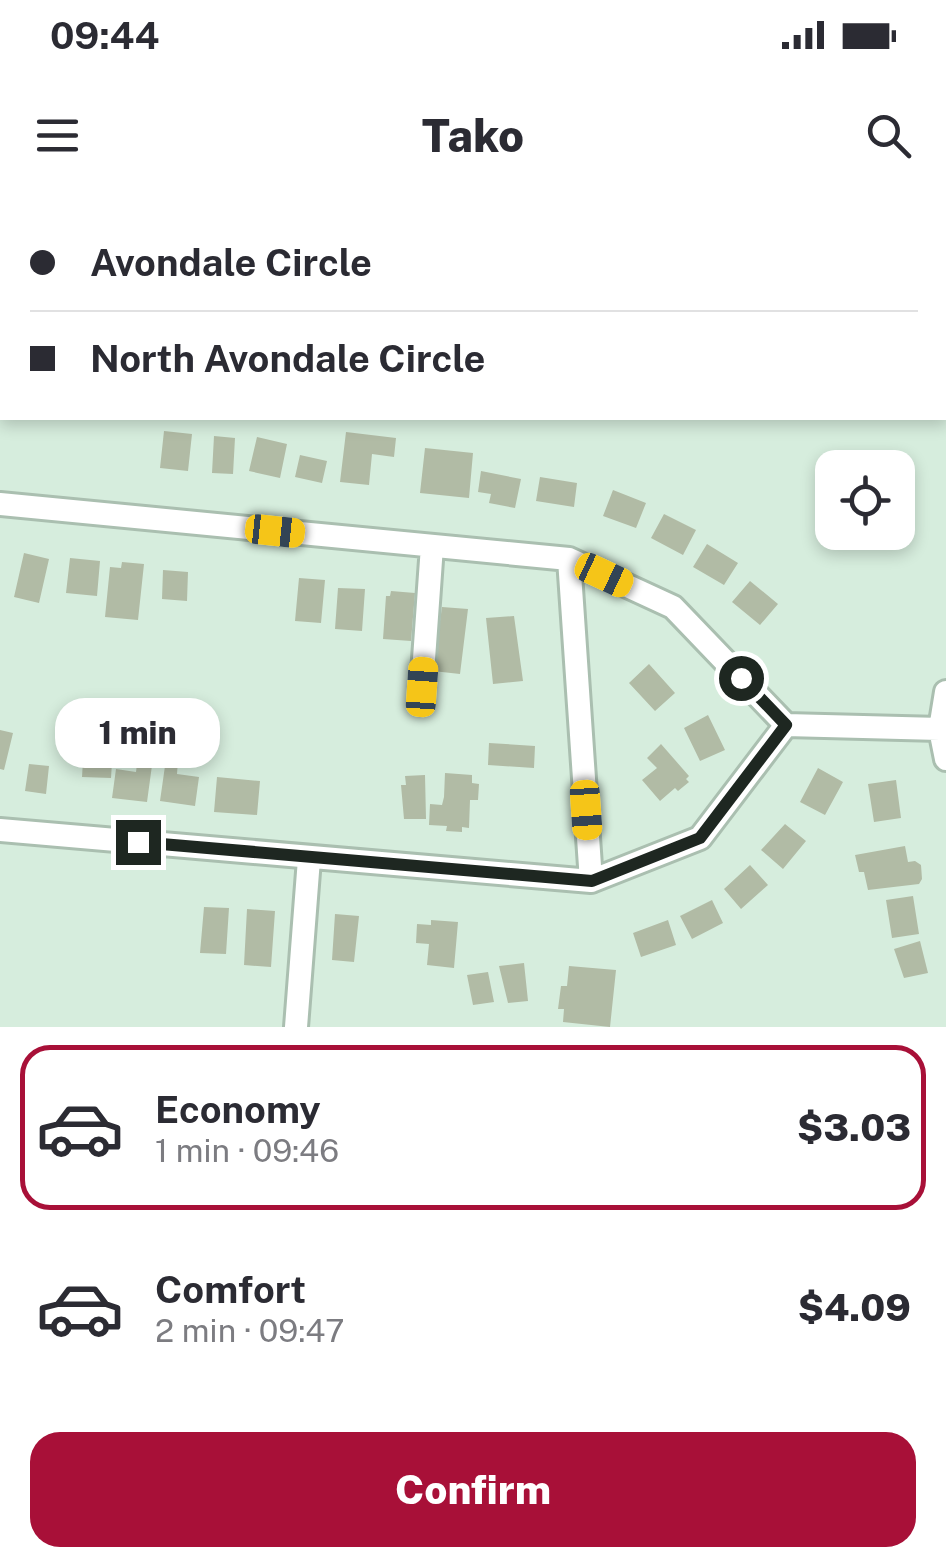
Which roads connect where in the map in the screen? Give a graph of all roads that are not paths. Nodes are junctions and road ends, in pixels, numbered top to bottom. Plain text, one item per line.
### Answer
1 (0, 504) edge
2 (432, 546) junction
3 (570, 559) junction
4 (422, 687) dead end
5 (946, 692) edge
6 (786, 725) junction
7 (940, 729) junction
8 (946, 758) edge
9 (0, 830) edge
10 (308, 859) junction
11 (592, 881) junction
12 (296, 1027) edge

1 - 2 street
2 - 3 street
2 - 4 street
3 - 6 street
3 - 11 street
5 - 7 street
6 - 7 street
6 - 11 street
7 - 8 street
9 - 10 street
10 - 11 street
10 - 12 street

